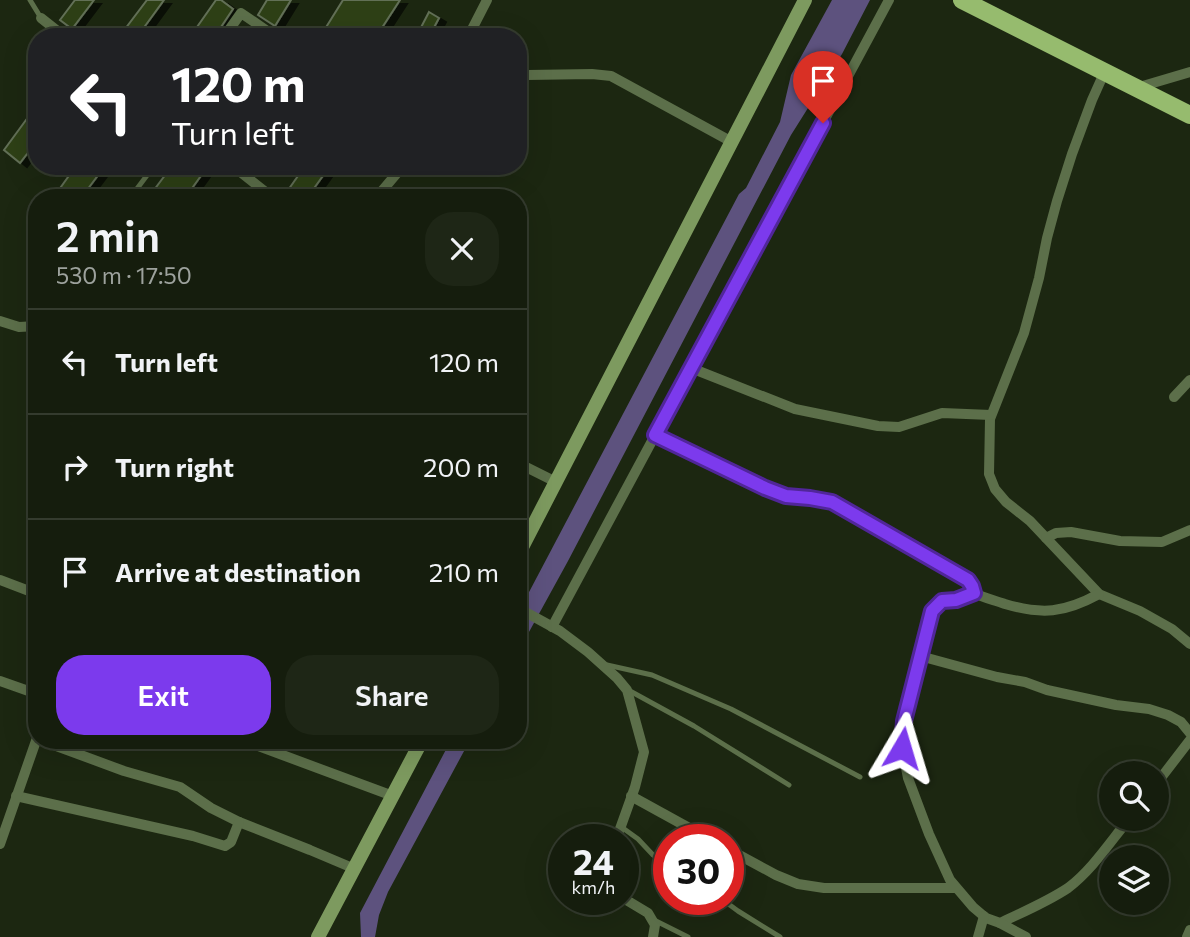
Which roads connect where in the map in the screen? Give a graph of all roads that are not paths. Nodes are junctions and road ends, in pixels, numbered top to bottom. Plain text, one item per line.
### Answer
1 (30, 0) edge
2 (487, 0) edge
3 (805, 0) edge
4 (889, 0) edge
5 (962, 0) edge
6 (41, 18) joint
7 (54, 28) edge
8 (231, 28) edge
9 (263, 28) edge
10 (473, 28) edge
11 (1105, 71) junction
12 (1190, 72) edge
13 (527, 75) edge
14 (1136, 88) junction
15 (1190, 115) edge
16 (732, 142) junction
17 (244, 175) edge
18 (395, 175) edge
19 (262, 189) edge
20 (384, 189) edge
21 (0, 321) edge
22 (28, 326) edge
23 (691, 368) junction
24 (1190, 380) edge
25 (1174, 397) dead end
26 (991, 415) junction
27 (655, 435) junction
28 (527, 468) edge
29 (556, 482) junction
30 (1190, 530) edge
31 (527, 538) edge
32 (1046, 538) junction
33 (0, 580) edge
34 (28, 591) edge
35 (974, 593) junction
36 (1099, 594) junction
37 (527, 613) edge
38 (552, 627) junction
39 (1190, 644) edge
40 (920, 656) junction
41 (600, 663) junction
42 (0, 681) edge
43 (627, 690) junction
44 (28, 691) edge
45 (1190, 733) edge
46 (1190, 740) edge
47 (34, 749) edge
48 (65, 749) edge
49 (267, 749) edge
50 (417, 749) edge
51 (1169, 767) edge
52 (860, 777) dead end
53 (789, 785) dead end
54 (16, 796) junction
55 (393, 796) junction
56 (631, 796) junction
57 (0, 806) edge
58 (11, 811) junction
59 (239, 822) junction
60 (621, 824) edge
61 (682, 824) edge
62 (1119, 831) edge
63 (639, 840) edge
64 (0, 844) edge
65 (653, 855) edge
66 (744, 858) edge
67 (355, 869) junction
68 (956, 888) junction
69 (639, 908) edge
70 (744, 915) edge
71 (984, 916) junction
72 (651, 918) junction
73 (1000, 923) junction
74 (1190, 930) edge
75 (318, 937) edge
76 (653, 937) edge
77 (688, 937) edge
78 (780, 937) edge
79 (978, 937) edge
80 (1026, 937) edge
81 (1187, 937) edge

1 - 6 lane
2 - 10 street
3 - 16 main road
4 - 23 street
5 - 11 main road
6 - 7 street
8 - 9 street
11 - 14 main road
11 - 26 street
12 - 14 street
13 - 16 street
14 - 15 main road
16 - 29 main road
17 - 19 street
18 - 20 street
21 - 22 street
23 - 26 street
23 - 27 street
24 - 25 street
26 - 32 street
27 - 35 street
27 - 38 street
28 - 29 street
29 - 31 main road
30 - 32 street
32 - 36 street
33 - 34 street
35 - 36 street
35 - 40 street
36 - 39 street
37 - 38 street
38 - 41 street
40 - 45 street
40 - 68 street
41 - 43 street
41 - 52 lane
42 - 44 street
43 - 53 lane
43 - 56 street
46 - 51 street
47 - 54 street
48 - 59 street
49 - 55 street
50 - 55 main road
54 - 58 street
54 - 59 street
55 - 67 main road
56 - 60 street
56 - 61 street
57 - 58 street
58 - 64 street
59 - 67 street
62 - 73 street
63 - 65 lane
66 - 68 street
67 - 75 main road
68 - 71 street
69 - 72 street
70 - 78 lane
71 - 73 street
71 - 79 street
72 - 76 street
72 - 77 lane
73 - 80 street
74 - 81 street

